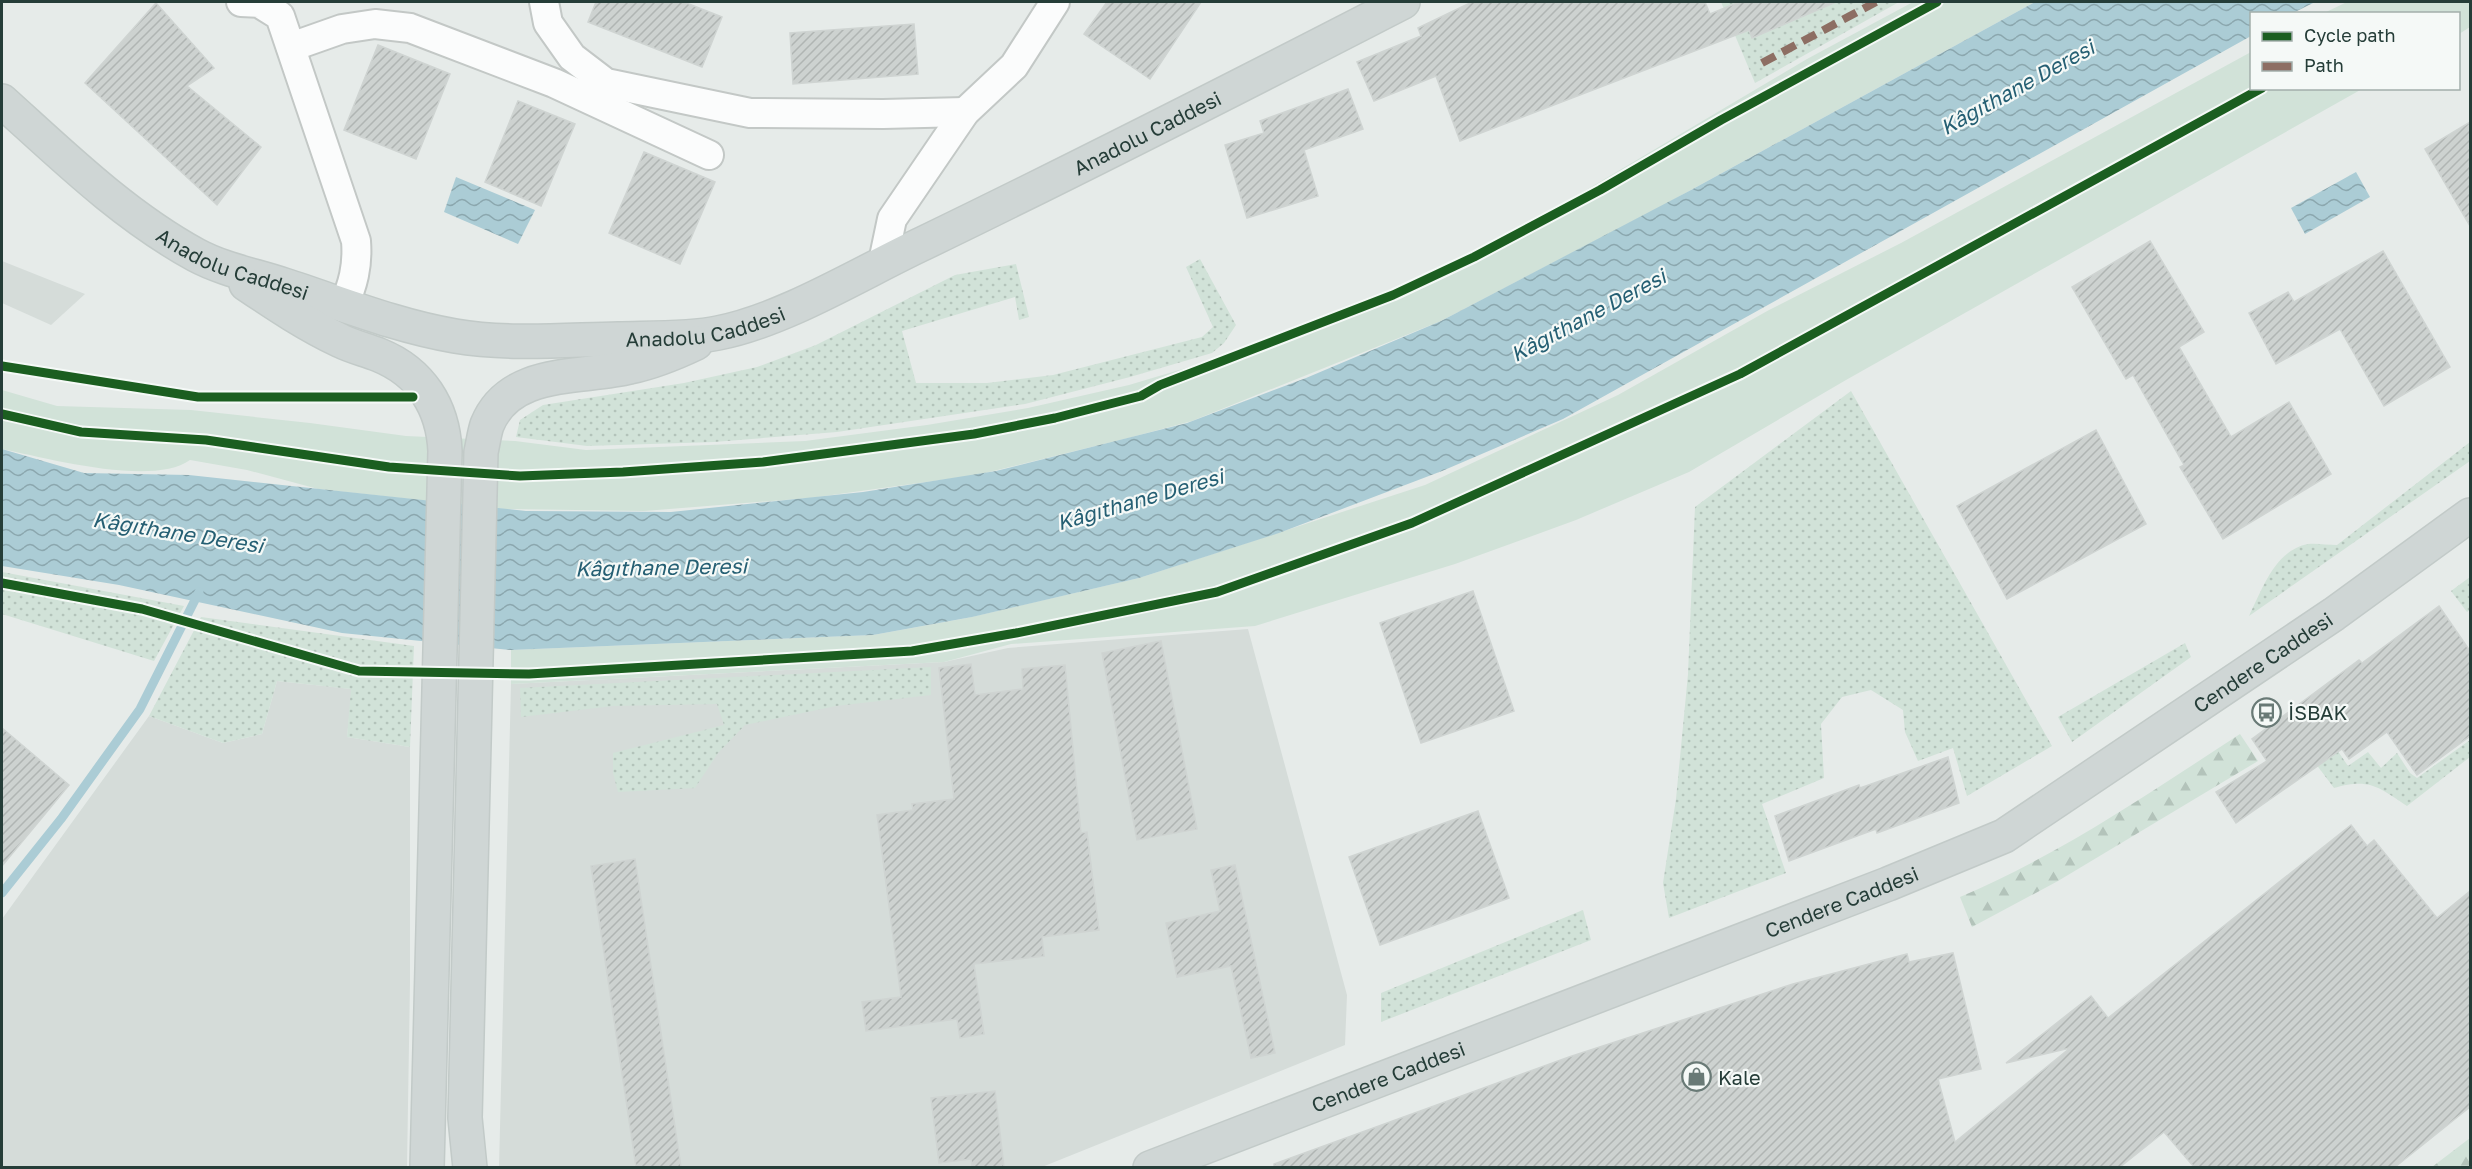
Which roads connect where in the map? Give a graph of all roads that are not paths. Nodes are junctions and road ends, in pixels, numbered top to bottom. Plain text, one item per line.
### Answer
1 (241, 2) edge
2 (544, 2) edge
3 (1055, 2) edge
4 (1402, 2) edge
5 (291, 46) junction
6 (2, 101) edge
7 (966, 112) junction
8 (709, 155) dead end
9 (883, 262) junction
10 (223, 267) junction
11 (343, 306) junction
12 (716, 334) junction
13 (2470, 515) edge
14 (465, 1118) junction
15 (428, 1154) edge
16 (455, 1167) edge
17 (470, 1167) edge
18 (1150, 1167) edge

1 - 5 street
2 - 7 street
3 - 7 street
4 - 9 main road, Anadolu Caddesi
5 - 8 street
5 - 11 street
6 - 10 main road, Anadolu Caddesi
7 - 9 street
9 - 12 main road, Anadolu Caddesi
10 - 11 main road, Anadolu Caddesi
10 - 15 main road
11 - 12 main road, Anadolu Caddesi
12 - 14 main road
13 - 18 main road, Cendere Caddesi
14 - 16 main road
14 - 17 main road

